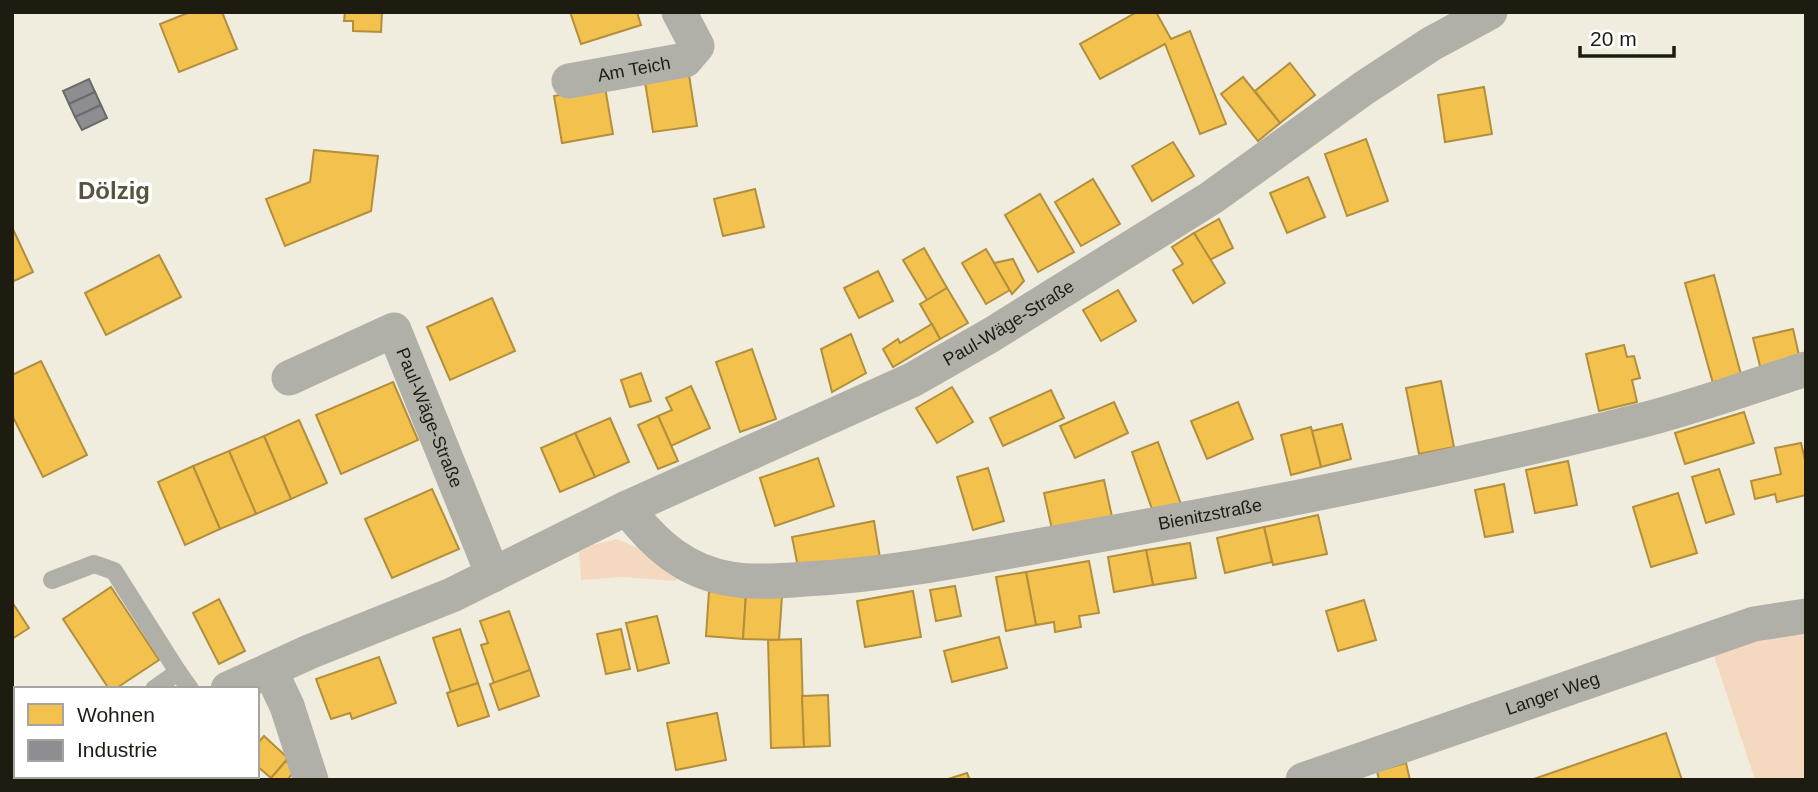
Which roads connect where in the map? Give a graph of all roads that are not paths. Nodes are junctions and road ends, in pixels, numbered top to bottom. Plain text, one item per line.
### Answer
1 (679, 12) edge
2 (1490, 12) edge
3 (569, 81) dead end
4 (1806, 369) edge
5 (289, 378) dead end
6 (627, 508) junction
7 (494, 575) junction
8 (52, 580) dead end
9 (1806, 616) edge
10 (270, 670) junction
11 (178, 672) junction
12 (158, 687) edge
13 (189, 687) edge
14 (232, 687) edge
15 (1313, 778) edge
16 (311, 780) edge

1 - 3 street, Am Teich
2 - 6 street, Paul-Wäge-Straße
4 - 6 street, Bienitzstraße
5 - 7 street, Paul-Wäge-Straße
6 - 7 street, Paul-Wäge-Straße
7 - 10 street, Paul-Wäge-Straße
8 - 11 lane
9 - 15 street, Langer Weg
10 - 14 street, Paul-Wäge-Straße
10 - 16 street
11 - 12 lane
11 - 13 lane

